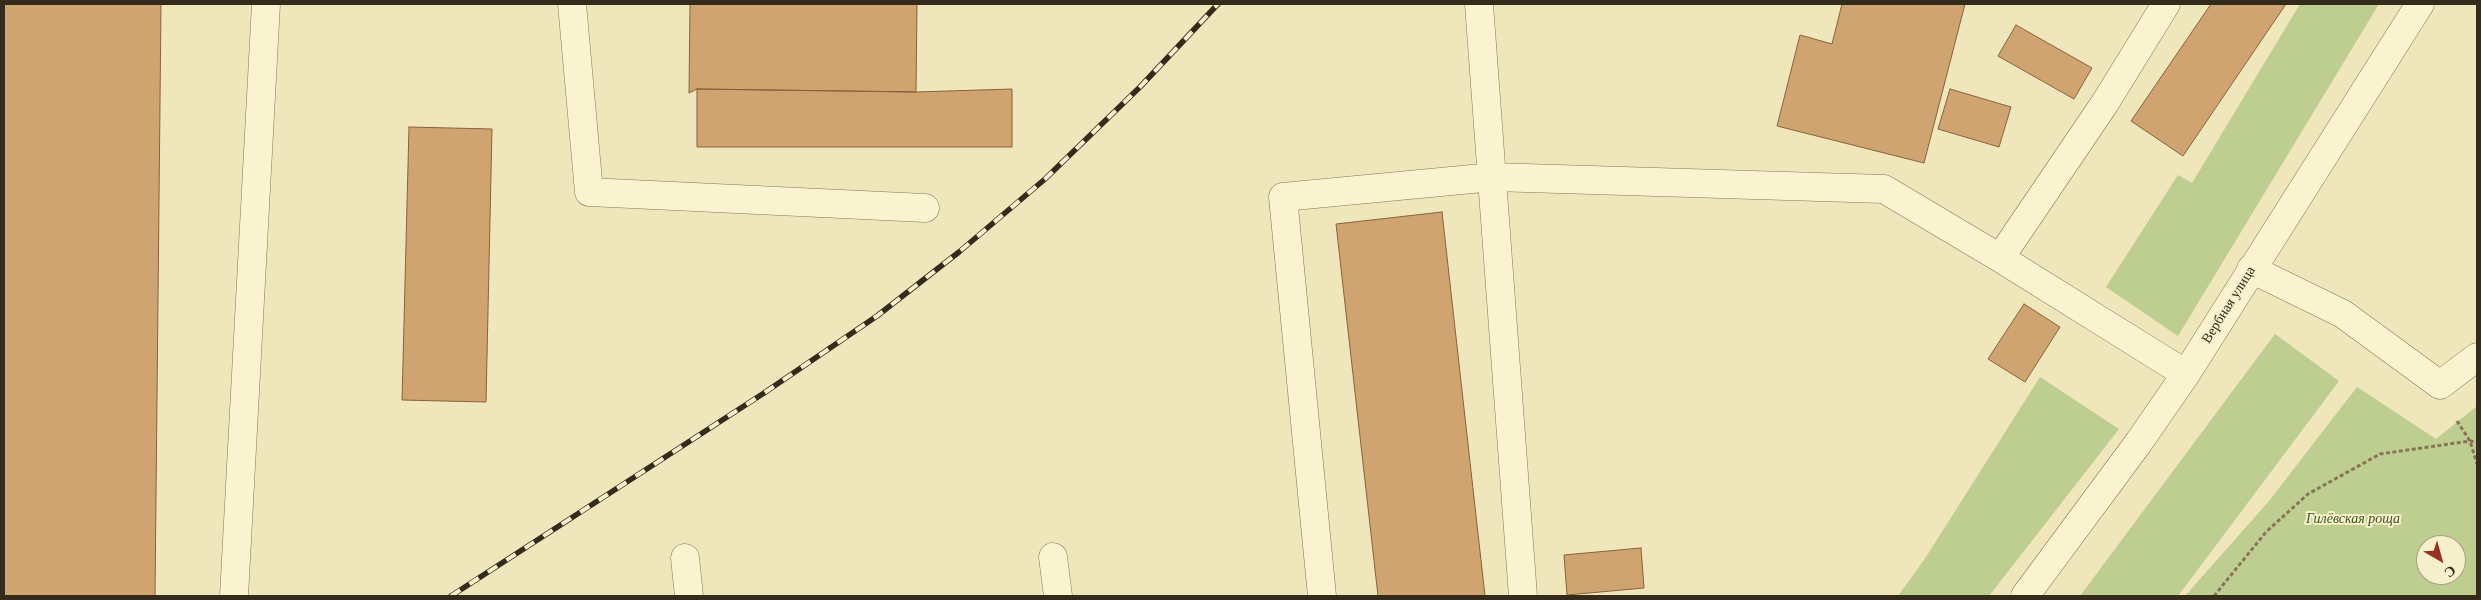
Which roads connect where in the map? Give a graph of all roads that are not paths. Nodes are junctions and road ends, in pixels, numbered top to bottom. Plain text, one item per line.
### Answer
1 (266, 4) edge
2 (572, 4) edge
3 (1479, 4) edge
4 (2166, 4) edge
5 (2420, 4) edge
6 (1493, 177) junction
7 (925, 208) dead end
8 (2000, 258) junction
9 (2251, 269) junction
10 (2477, 357) edge
11 (2186, 374) junction
12 (1053, 557) dead end
13 (685, 558) dead end
14 (234, 596) edge
15 (688, 596) edge
16 (1058, 596) edge
17 (1322, 596) edge
18 (1523, 596) edge
19 (2024, 596) edge

1 - 14 street
2 - 7 street
3 - 6 street
4 - 8 street
5 - 9 street, Вербная улица
6 - 8 street
6 - 17 street
6 - 18 street
8 - 11 street
9 - 10 street
9 - 11 street, Вербная улица
11 - 19 street, Вербная улица
12 - 16 street
13 - 15 street

